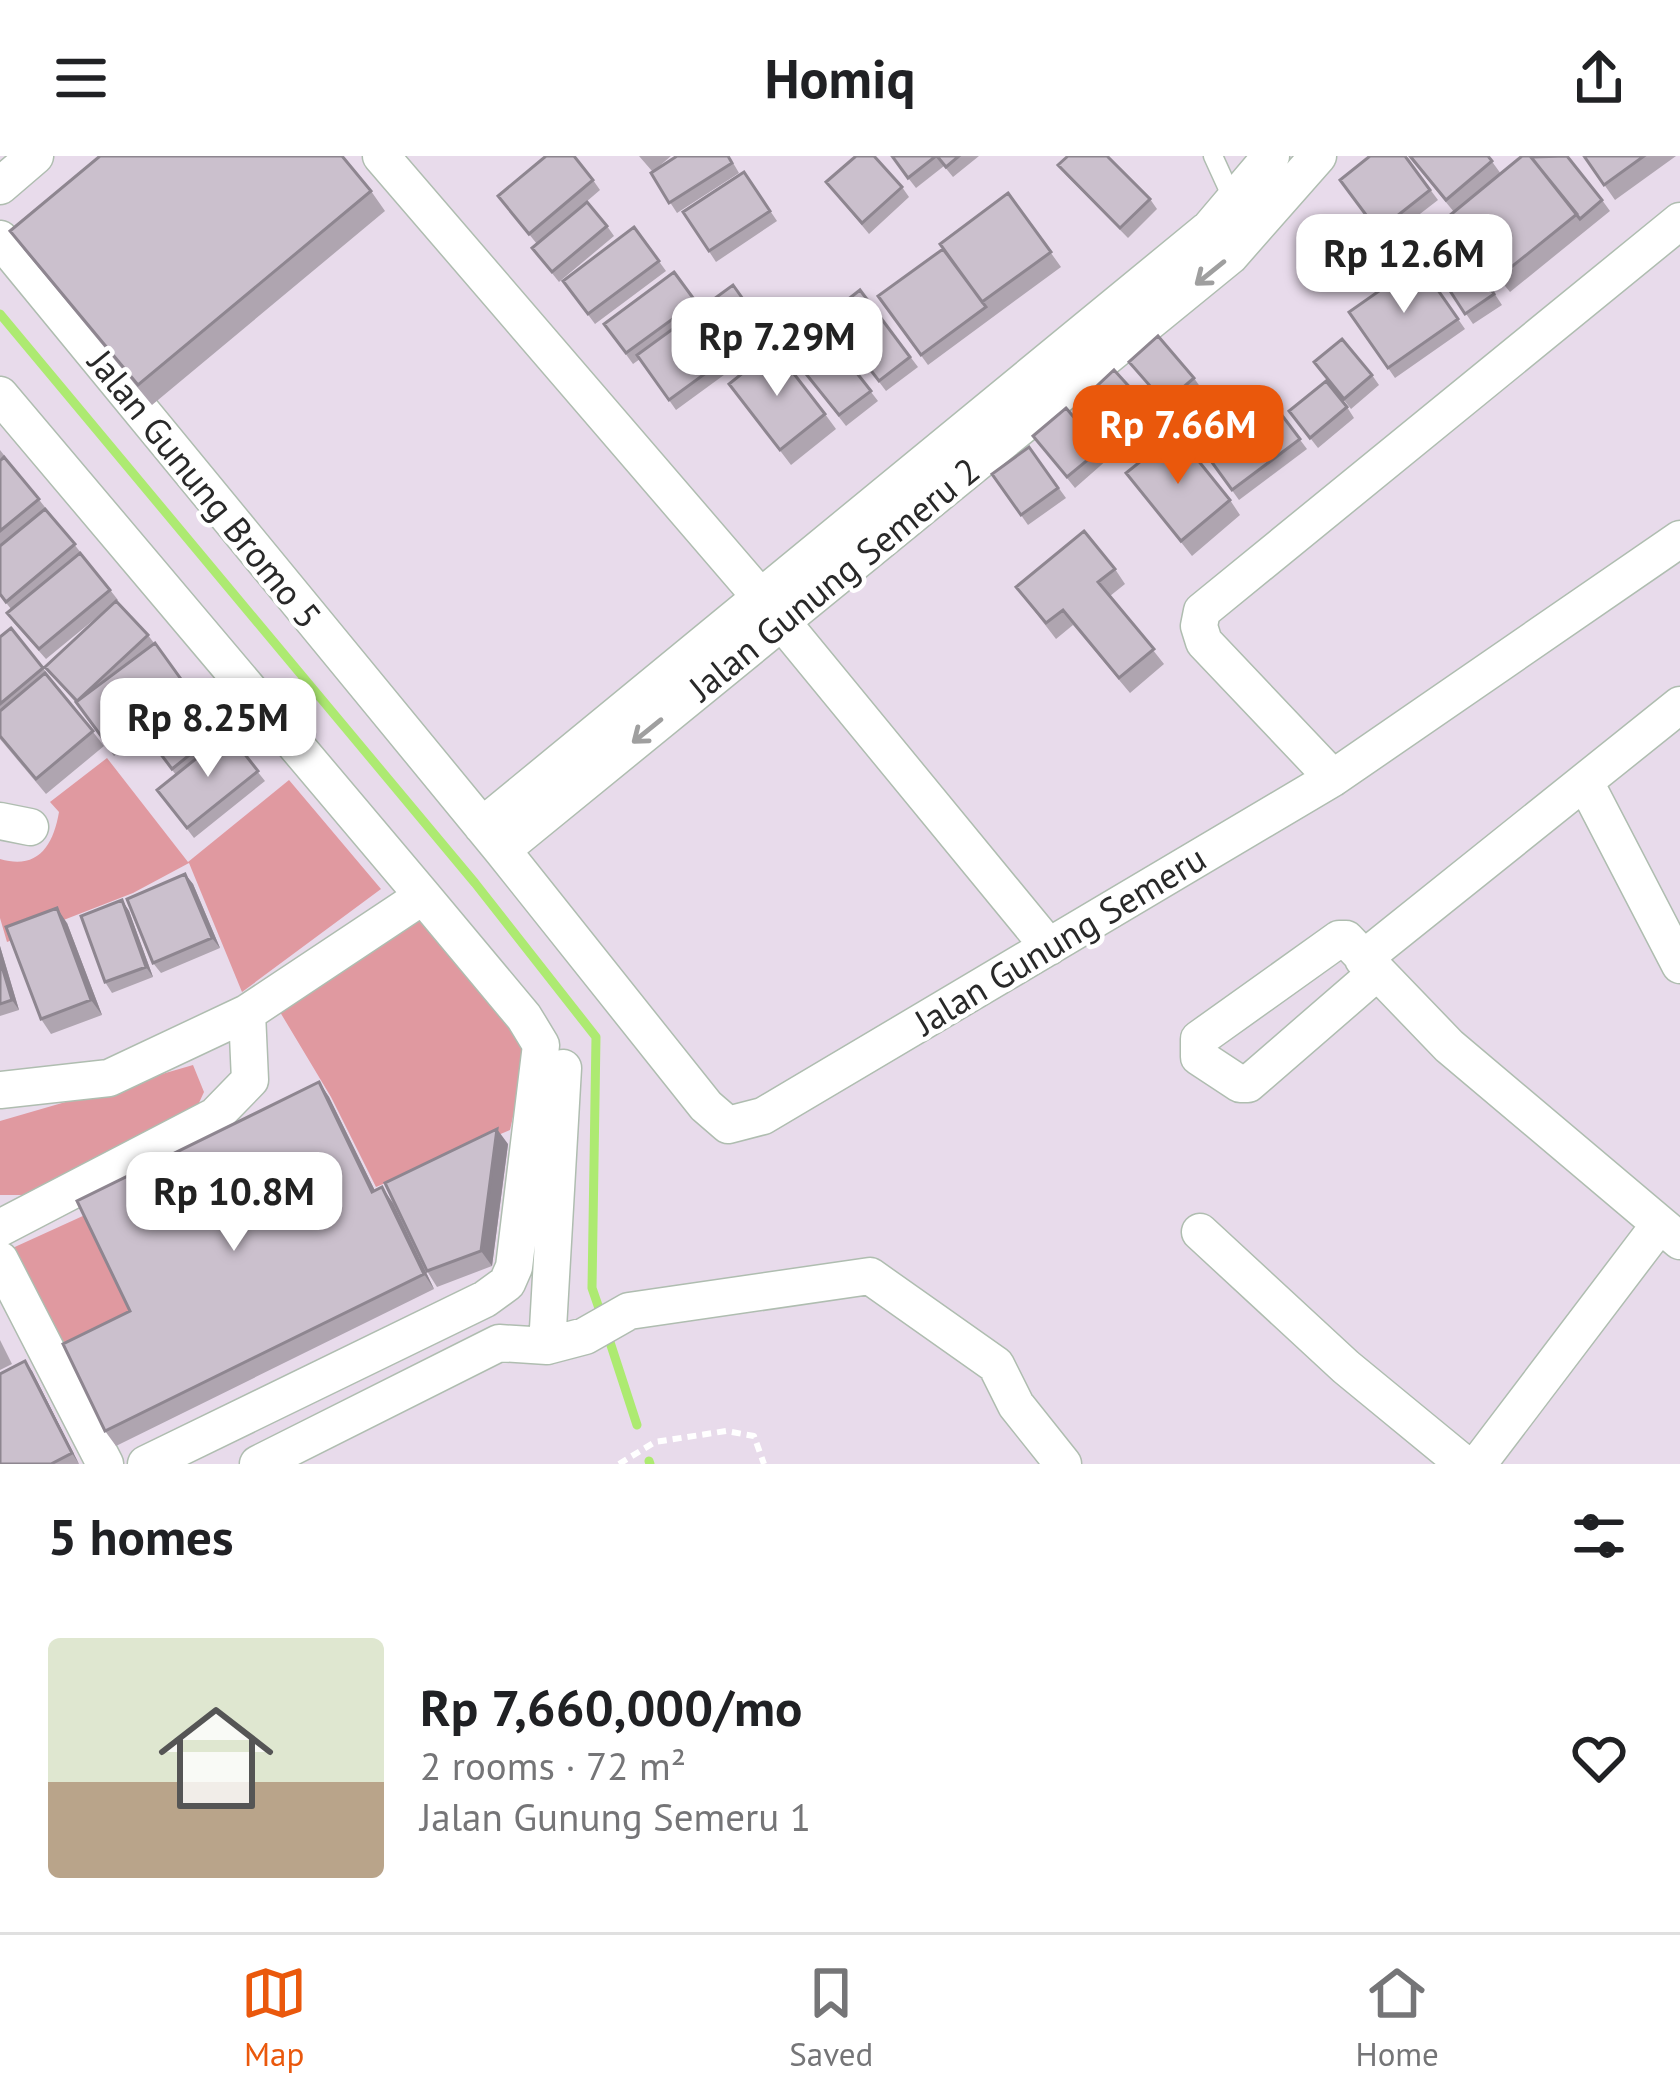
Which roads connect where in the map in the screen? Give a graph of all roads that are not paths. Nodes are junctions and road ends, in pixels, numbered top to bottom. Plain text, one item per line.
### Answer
1 (35, 156) edge
2 (381, 156) edge
3 (1213, 156) edge
4 (1303, 156) edge
5 (1318, 156) edge
6 (1266, 163) edge
7 (0, 186) edge
8 (1234, 202) junction
9 (1680, 221) edge
10 (0, 239) edge
11 (0, 365) edge
12 (0, 395) edge
13 (1680, 539) edge
14 (771, 610) junction
15 (1680, 705) edge
16 (1333, 778) junction
17 (1585, 782) junction
18 (492, 838) junction
19 (423, 896) junction
20 (1049, 946) junction
21 (1680, 965) edge
22 (247, 1013) junction
23 (0, 1090) edge
24 (0, 1228) edge
25 (1200, 1232) dead end
26 (1670, 1233) edge
27 (0, 1259) edge
28 (548, 1346) junction
29 (105, 1464) edge
30 (146, 1464) edge
31 (258, 1464) edge
32 (1063, 1464) edge
33 (1464, 1464) edge
34 (1478, 1464) edge

1 - 7 street
2 - 14 street
3 - 8 lane
4 - 6 street, Jalan Gunung Semeru 2
5 -> 14 street, Jalan Gunung Semeru 2
6 - 8 street, Jalan Gunung Semeru 2
8 - 14 street, Jalan Gunung Semeru 2
9 - 16 street
10 - 18 street, Jalan Gunung Bromo 5
11 - 28 street
12 - 19 street
13 - 16 street, Jalan Gunung Semeru
14 - 18 street, Jalan Gunung Semeru 2
14 - 20 street
15 - 17 street
16 - 20 street, Jalan Gunung Semeru
17 - 21 street
17 - 26 street
18 - 20 street, Jalan Gunung Semeru
19 - 22 street
19 - 30 street
22 - 23 street
22 - 24 street
25 - 33 street
26 - 34 street
27 - 29 street
28 - 31 street
28 - 32 street

